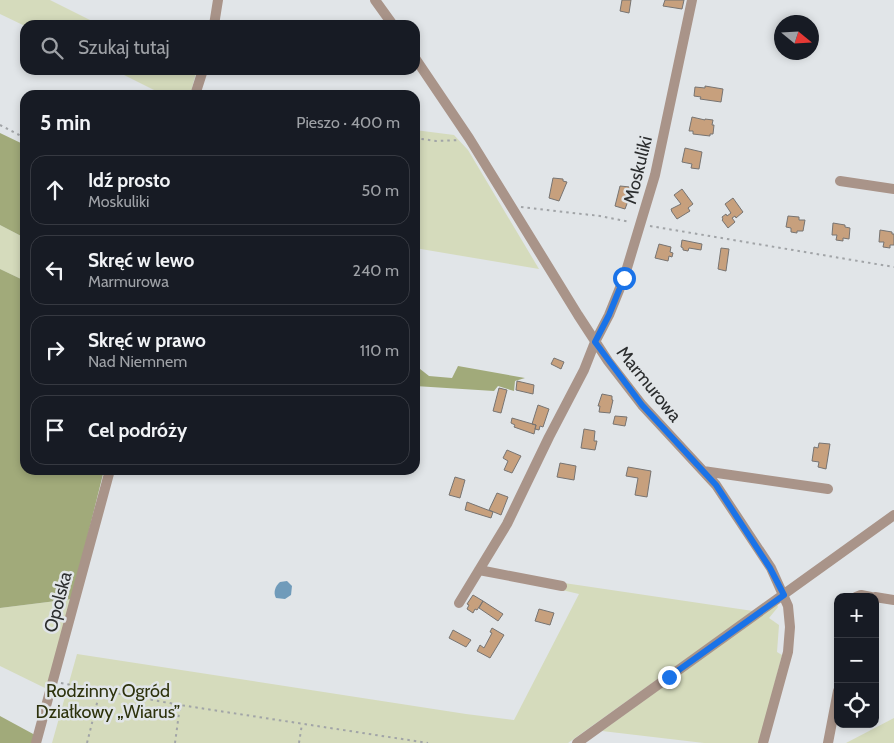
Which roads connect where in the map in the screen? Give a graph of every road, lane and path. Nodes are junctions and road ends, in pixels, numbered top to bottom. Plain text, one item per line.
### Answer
1 (218, 0) edge
2 (375, 0) edge
3 (692, 0) edge
4 (215, 20) edge
5 (389, 20) edge
6 (420, 65) edge
7 (201, 75) edge
8 (197, 90) edge
9 (0, 125) edge
10 (20, 135) edge
11 (469, 138) junction
12 (420, 139) edge
13 (840, 181) dead end
14 (894, 189) edge
15 (511, 206) junction
16 (640, 224) junction
17 (894, 267) edge
18 (595, 342) junction
19 (703, 471) junction
20 (109, 475) edge
21 (828, 489) dead end
22 (894, 515) edge
23 (479, 570) junction
24 (562, 586) dead end
25 (784, 595) junction
26 (879, 598) edge
27 (894, 600) edge
28 (458, 603) dead end
29 (53, 681) junction
30 (100, 691) junction
31 (180, 705) junction
32 (834, 711) edge
33 (302, 724) junction
34 (36, 743) edge
35 (87, 743) edge
36 (175, 743) edge
37 (299, 743) edge
38 (428, 743) edge
39 (578, 743) edge
40 (763, 743) edge
41 (828, 743) edge

1 - 4 street
2 - 5 street
3 - 16 street, Moskuliki
6 - 11 street, Marmurowa
7 - 8 street
9 - 10 path
11 - 12 path
11 - 15 street, Marmurowa
13 - 14 street
15 - 16 path
15 - 18 street, Marmurowa
16 - 17 path
16 - 18 street, Moskuliki
18 - 19 street, Marmurowa
18 - 23 street, Moskuliki
19 - 21 street
19 - 25 street, Marmurowa
20 - 29 street, Opolska
22 - 25 street
23 - 24 street
23 - 28 street, Moskuliki
25 - 39 street
25 - 40 street, Marmurowa
26 - 27 street
29 - 30 path
29 - 34 street, Opolska
30 - 31 path
30 - 35 path
31 - 33 path
31 - 36 path
32 - 41 street
33 - 37 path
33 - 38 path

